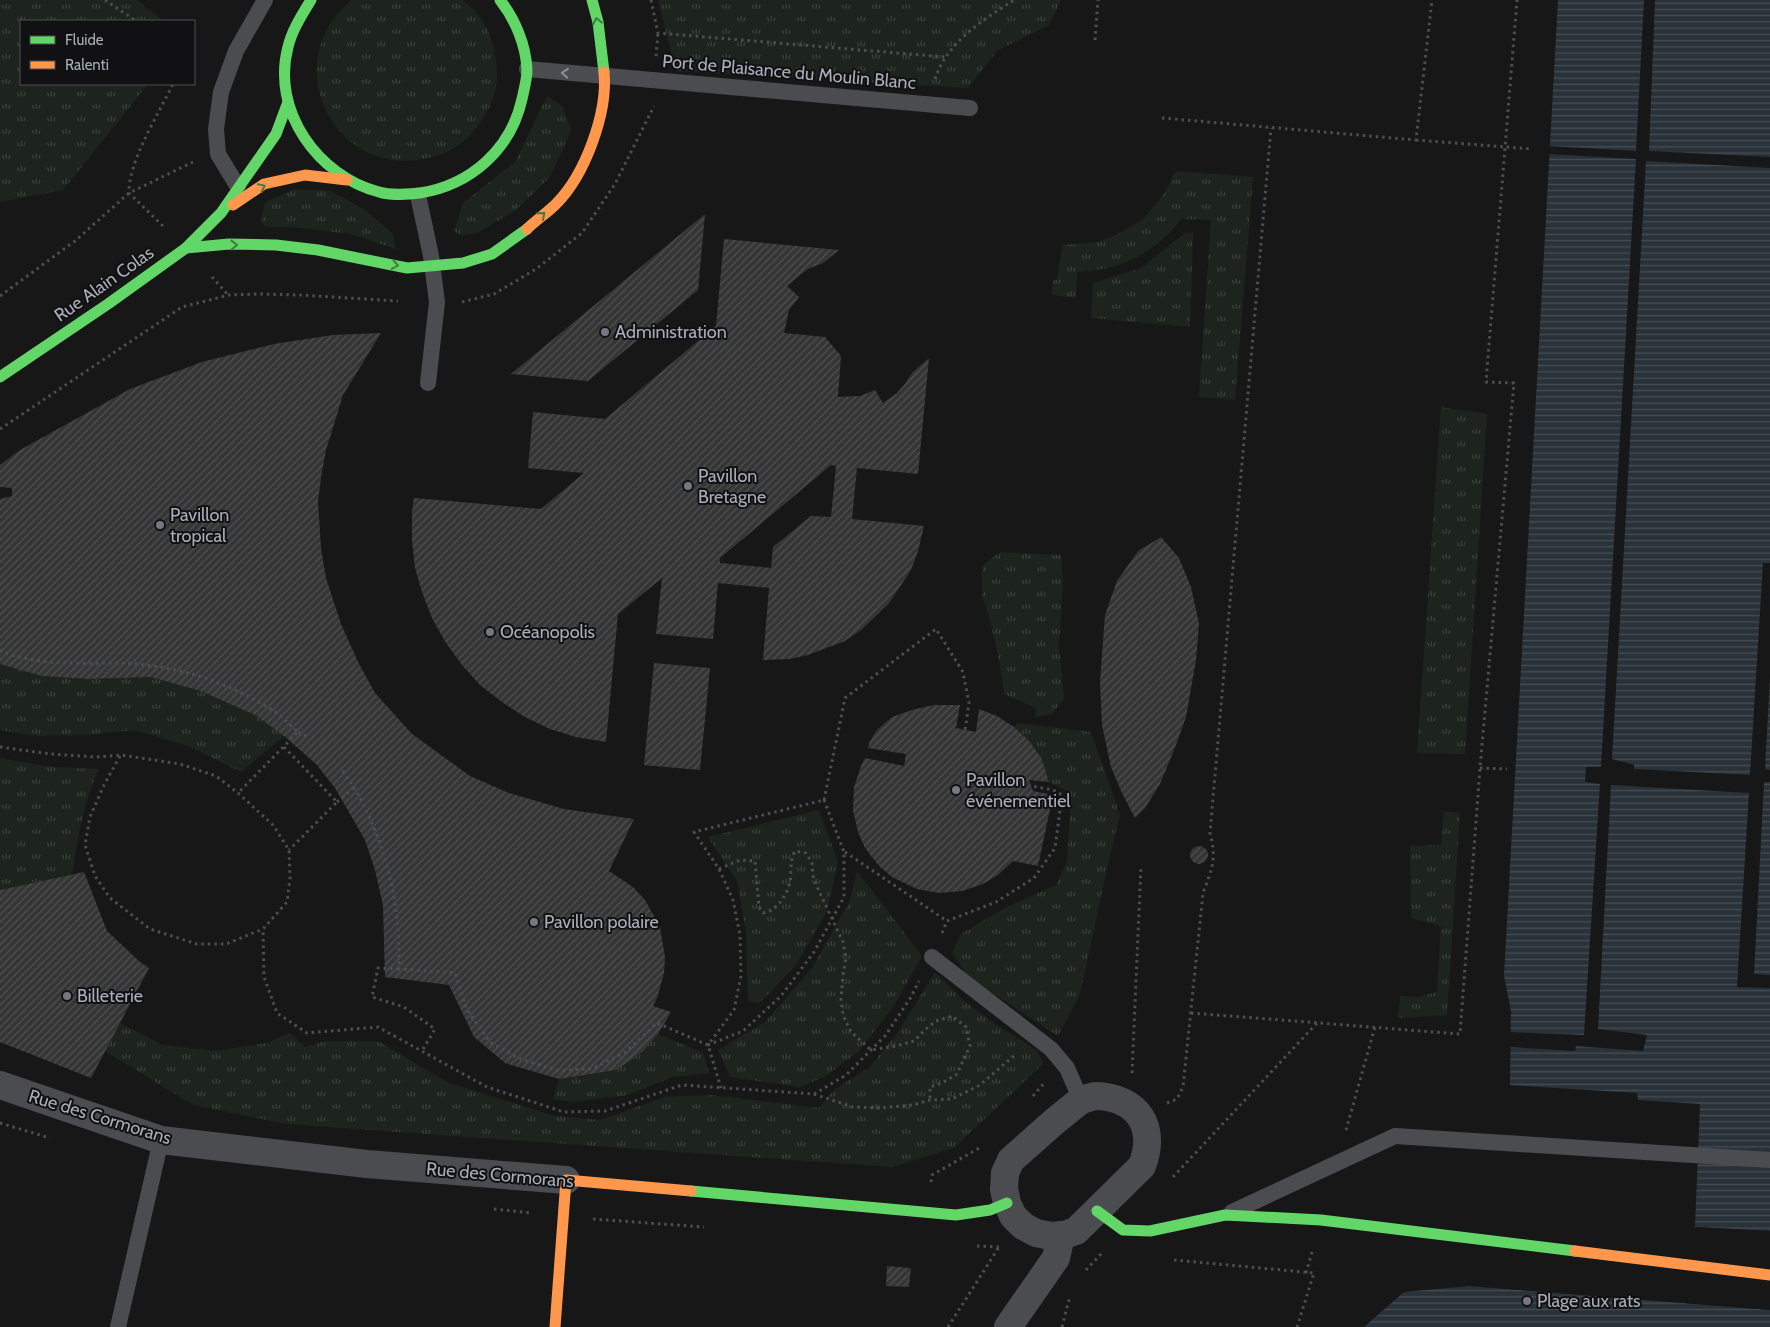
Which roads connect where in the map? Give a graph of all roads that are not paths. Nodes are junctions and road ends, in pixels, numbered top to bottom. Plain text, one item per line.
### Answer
1 (265, 0) edge
2 (311, 0) edge
3 (500, 0) edge
4 (516, 0) edge
5 (592, 0) edge
6 (521, 38) junction
7 (527, 69) junction
8 (604, 76) junction
9 (288, 102) junction
10 (970, 108) dead end
11 (348, 180) junction
12 (238, 187) junction
13 (418, 195) junction
14 (221, 213) junction
15 (186, 248) junction
16 (432, 266) junction
17 (0, 377) edge
18 (428, 383) dead end
19 (932, 957) road end
20 (0, 1085) edge
21 (1081, 1100) junction
22 (162, 1140) junction
23 (1770, 1160) edge
24 (566, 1180) junction
25 (1007, 1204) junction
26 (1097, 1211) junction
27 (1225, 1215) junction
28 (1061, 1235) junction
29 (1770, 1275) edge
30 (118, 1327) edge
31 (555, 1327) edge
32 (1008, 1327) edge

1 - 12 lane
2 - 9 street
3 - 6 street
4 - 6 street
8 -> 5 street
6 - 7 street
8 -> 7 lane, Port de Plaisance du Moulin Blanc
7 - 13 street
8 - 10 lane, Port de Plaisance du Moulin Blanc
16 -> 8 street
9 - 11 street
9 - 12 street, Rue Alain Colas
11 - 13 street
14 -> 11 street, Rue Alain Colas
12 - 14 street, Rue Alain Colas
13 - 16 lane
14 - 15 street, Rue Alain Colas
15 -> 16 street
15 - 17 street, Rue Alain Colas
16 - 18 lane
19 - 21 lane
20 - 22 street, Rue des Cormorans
21 - 25 street
21 - 26 street
22 - 24 street, Rue des Cormorans
22 - 30 lane
23 - 27 lane
24 - 25 street, Rue des Cormorans
24 - 31 street
25 - 28 street
26 - 27 street
26 - 28 street
27 - 29 street
28 - 32 street

